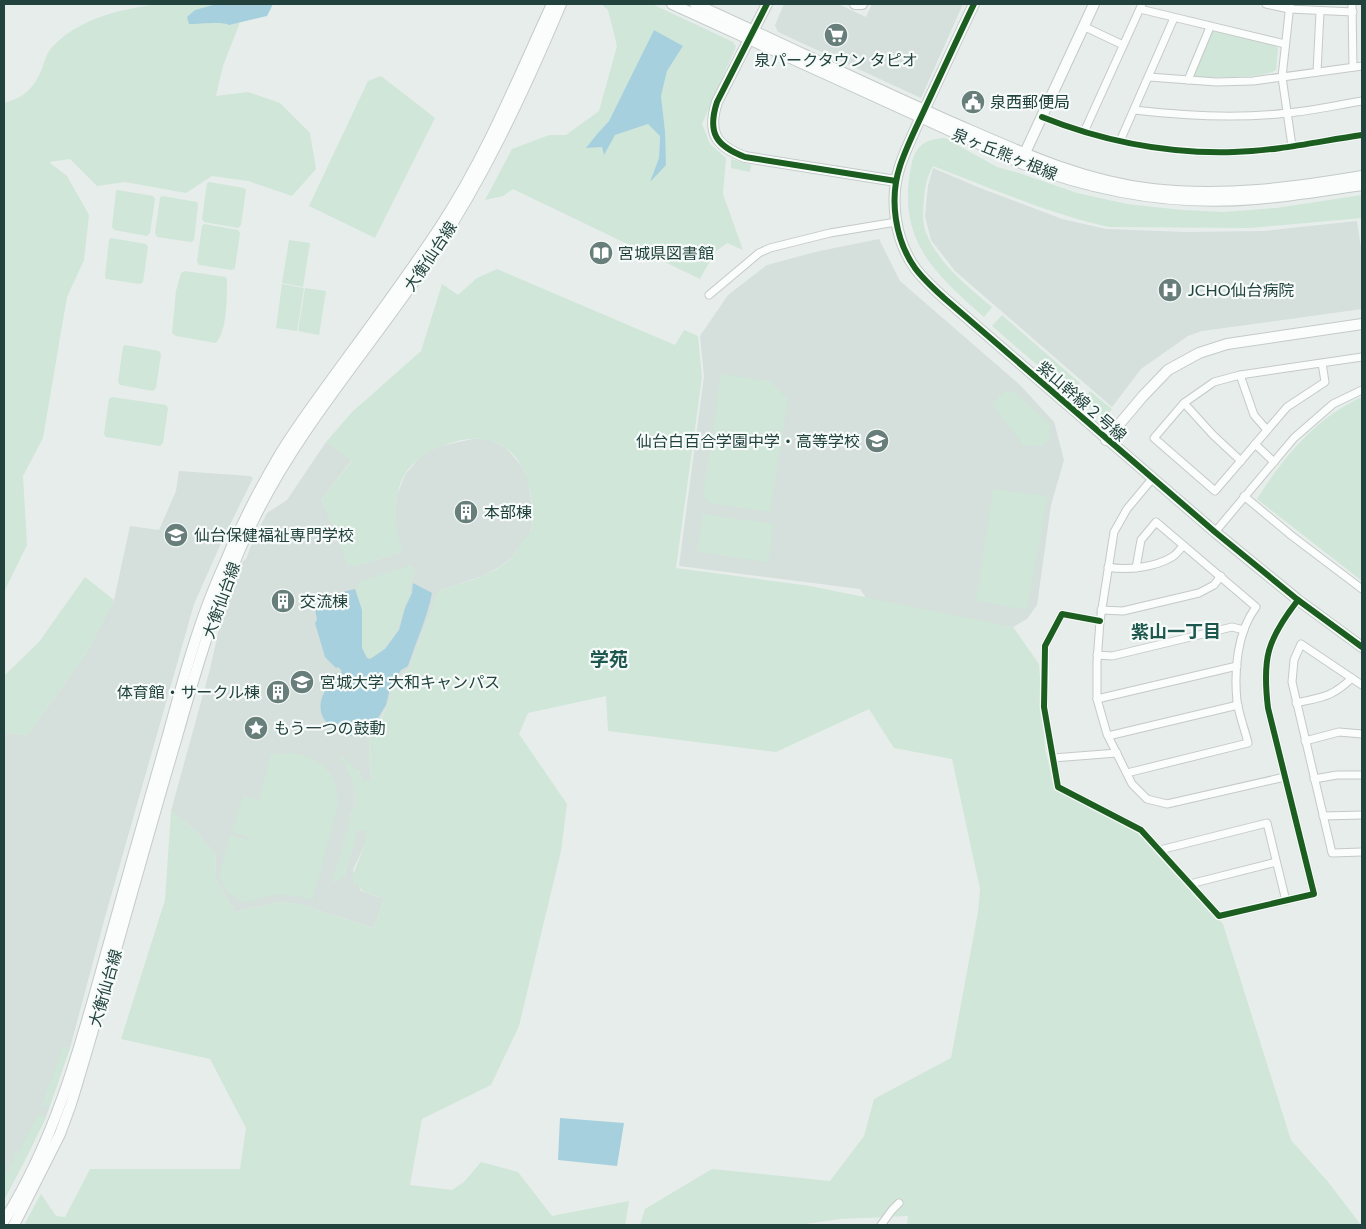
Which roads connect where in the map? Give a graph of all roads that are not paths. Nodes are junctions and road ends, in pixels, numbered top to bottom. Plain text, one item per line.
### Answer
1 (552, 4) edge
2 (562, 4) edge
3 (672, 4) edge
4 (694, 4) edge
5 (767, 4) edge
6 (856, 4) edge
7 (862, 4) edge
8 (974, 4) edge
9 (1094, 4) edge
10 (1266, 4) edge
11 (1141, 6) edge
12 (1289, 7) edge
13 (1352, 8) edge
14 (1320, 12) junction
15 (1174, 18) junction
16 (1083, 26) junction
17 (1210, 26) junction
18 (752, 35) junction
19 (1285, 44) junction
20 (1124, 45) junction
21 (1362, 66) edge
22 (1353, 67) junction
23 (1317, 72) junction
24 (1149, 77) junction
25 (1282, 77) junction
26 (1188, 80) junction
27 (1362, 101) edge
28 (1134, 110) junction
29 (922, 114) junction
30 (1286, 114) junction
31 (1042, 117) junction
32 (1084, 132) junction
33 (1362, 135) edge
34 (1120, 141) junction
35 (1292, 146) junction
36 (1024, 155) junction
37 (1362, 176) edge
38 (896, 181) junction
39 (1362, 185) edge
40 (896, 222) junction
41 (422, 261) junction
42 (709, 295) dead end
43 (1362, 324) edge
44 (1362, 357) edge
45 (1322, 363) junction
46 (1240, 375) junction
47 (1362, 390) edge
48 (1184, 403) junction
49 (1266, 430) junction
50 (1106, 440) junction
51 (1254, 444) junction
52 (1241, 460) junction
53 (1274, 462) junction
54 (1152, 479) junction
55 (1244, 496) junction
56 (1215, 532) junction
57 (1184, 546) junction
58 (1108, 567) junction
59 (1136, 568) junction
60 (1221, 576) junction
61 (1362, 589) edge
62 (1298, 600) junction
63 (1101, 610) junction
64 (1100, 621) junction
65 (1244, 630) junction
66 (1362, 647) edge
67 (1097, 655) junction
68 (1237, 666) junction
69 (1352, 678) junction
70 (1362, 685) edge
71 (1097, 699) junction
72 (1296, 703) junction
73 (1238, 705) junction
74 (1362, 734) edge
75 (1108, 736) junction
76 (1305, 741) junction
77 (1117, 753) junction
78 (1053, 758) junction
79 (1127, 774) junction
80 (1362, 775) edge
81 (1285, 777) junction
82 (1314, 779) junction
83 (1362, 815) edge
84 (1323, 816) junction
85 (1160, 850) junction
86 (1362, 852) edge
87 (1276, 862) junction
88 (1190, 884) junction
89 (1286, 901) junction
90 (900, 1203) dead end
91 (4, 1221) edge
92 (14, 1225) edge
93 (880, 1225) edge

1 - 41 main road, 大衡仙台線
2 - 41 main road, 大衡仙台線
3 - 18 main road, 泉ヶ丘熊ヶ根線
4 - 18 main road, 泉ヶ丘熊ヶ根線
5 - 18 main road
6 - 7 main road
8 - 29 main road, 紫山幹線２号線
9 - 16 main road
10 - 12 street
11 - 15 street
11 - 20 street
12 - 14 street
12 - 19 street
13 - 14 street
13 - 22 street
14 - 23 street
15 - 17 street
15 - 24 street
16 - 20 street
16 - 31 main road
17 - 19 street
17 - 26 street
18 - 29 main road, 泉ヶ丘熊ヶ根線
18 - 38 main road
19 - 25 street
20 - 32 street
21 - 22 street
22 - 23 street
23 - 25 street
24 - 26 street
24 - 28 street
25 - 26 street
25 - 30 street
27 - 30 street
28 - 30 street
28 - 34 street
29 - 36 main road, 泉ヶ丘熊ヶ根線
29 - 38 main road, 紫山幹線２号線
29 - 39 main road, 泉ヶ丘熊ヶ根線
30 - 35 street
31 - 32 street
31 - 36 main road
32 - 34 street
33 - 35 street
34 - 35 street
36 - 37 main road, 泉ヶ丘熊ヶ根線
38 - 40 main road, 紫山幹線２号線
40 - 42 street
40 - 50 main road, 紫山幹線２号線
41 - 91 main road, 大衡仙台線
41 - 92 main road, 大衡仙台線
43 - 50 main road
44 - 45 street
45 - 46 street
45 - 49 street
46 - 48 street
46 - 49 street
47 - 53 street
48 - 52 street
48 - 52 street
49 - 51 street
50 - 54 main road, 紫山幹線２号線
51 - 52 street
51 - 53 street
53 - 55 street
54 - 56 main road, 紫山幹線２号線
54 - 58 street
55 - 56 street
55 - 61 street
56 - 62 main road, 紫山幹線２号線
57 - 59 street
57 - 59 street
57 - 60 street
58 - 59 street
58 - 63 street
60 - 63 street
60 - 65 street
62 - 66 main road, 紫山幹線２号線
62 - 81 street
63 - 64 street
64 - 67 street
64 - 78 street
65 - 67 street
65 - 68 street
67 - 71 street
68 - 71 street
68 - 73 street
69 - 70 street
69 - 72 street
69 - 72 street
71 - 75 street
72 - 76 street
73 - 75 street
73 - 79 street
74 - 76 street
75 - 77 street
76 - 82 street
77 - 78 street
77 - 79 street
78 - 85 street
79 - 81 street
80 - 82 street
81 - 89 street
82 - 84 street
83 - 84 street
84 - 86 street
85 - 87 street
85 - 88 street
87 - 88 street
87 - 89 street
88 - 89 street
90 - 93 street
91 - 92 main road

